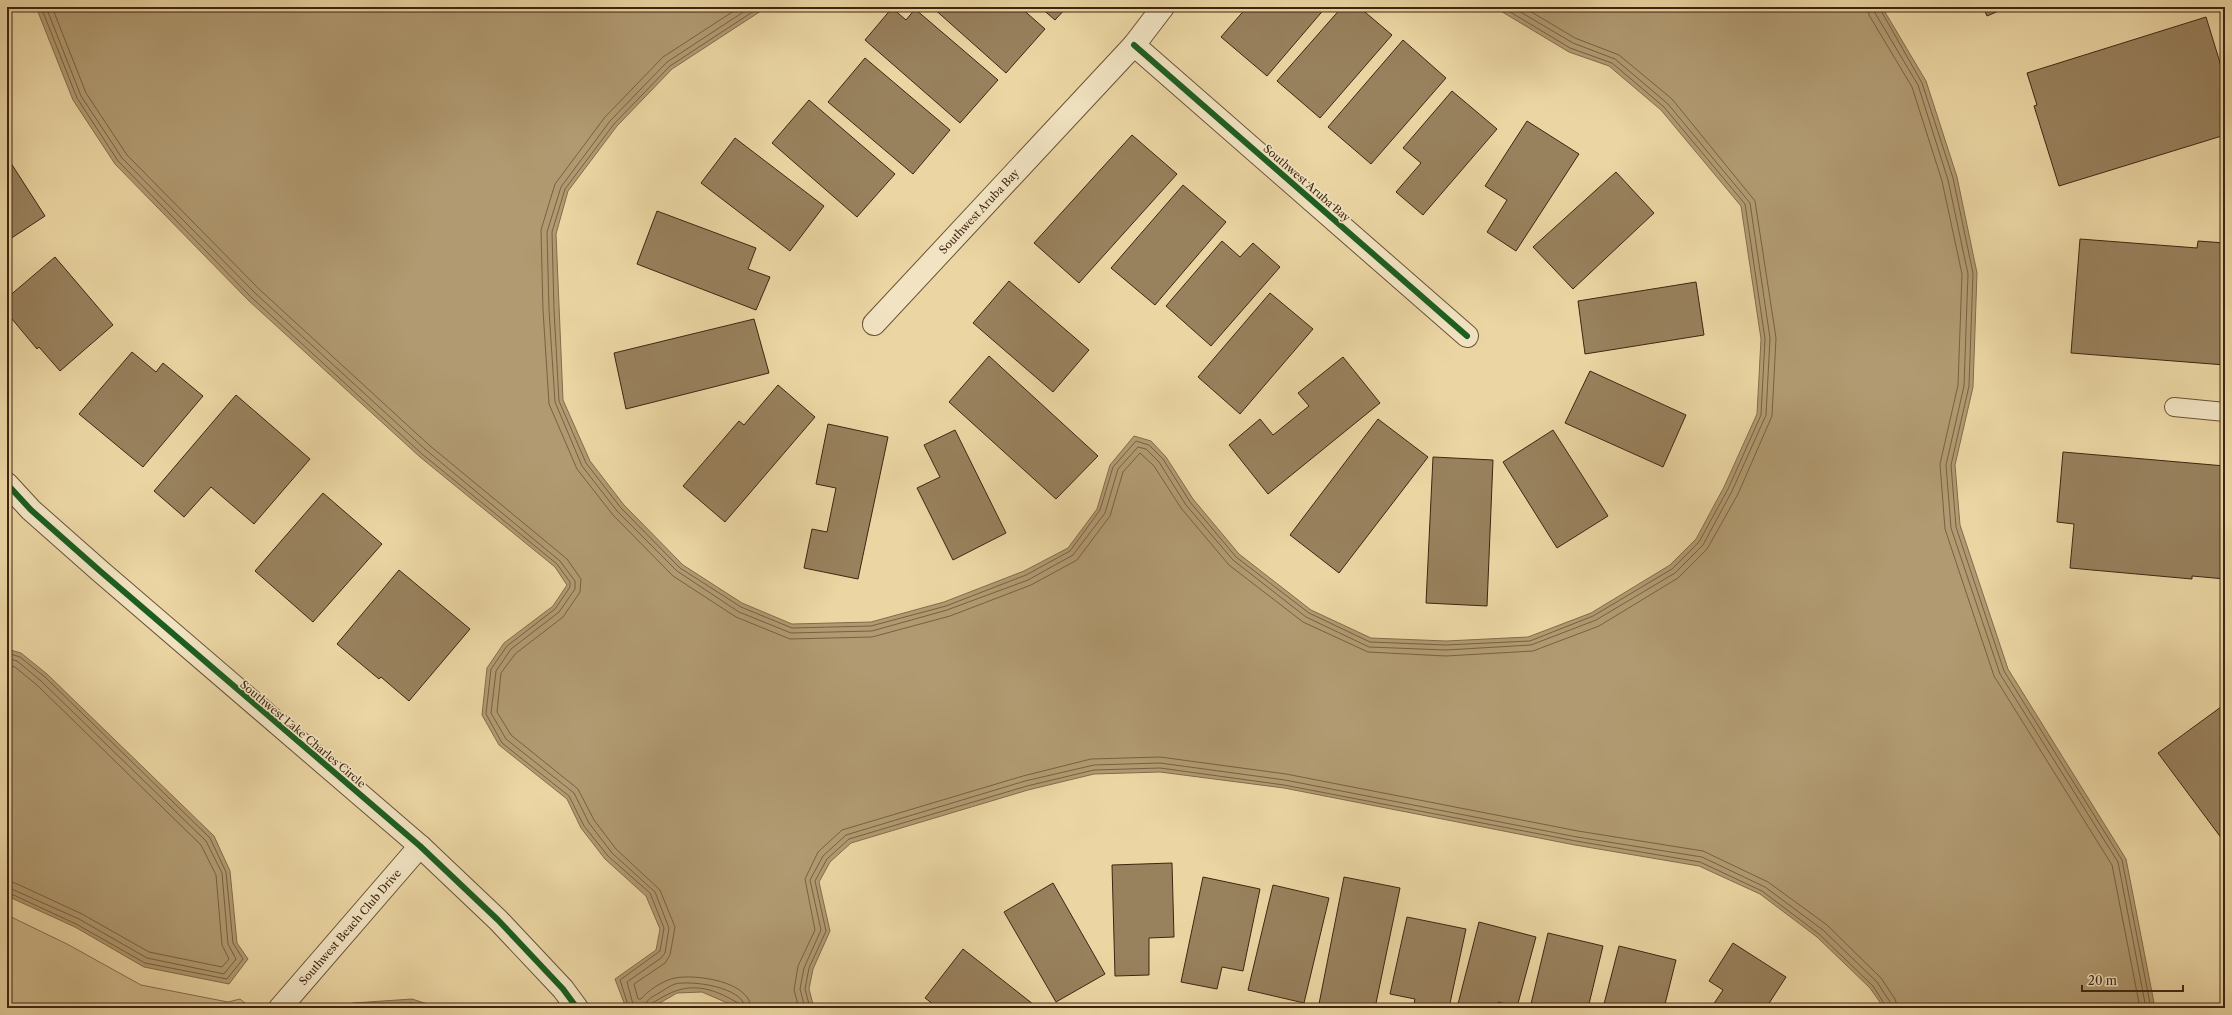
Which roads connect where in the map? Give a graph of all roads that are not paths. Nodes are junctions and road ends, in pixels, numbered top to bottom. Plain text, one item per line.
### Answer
1 (1163, 7) edge
2 (1134, 45) junction
3 (874, 324) dead end
4 (1467, 336) dead end
5 (2174, 407) dead end
6 (2225, 412) edge
7 (7, 484) edge
8 (420, 846) junction
9 (280, 1008) edge
10 (577, 1008) edge

1 - 2 street, Southwest Aruba Bay
2 - 3 street, Southwest Aruba Bay
2 - 4 street, Southwest Aruba Bay
5 - 6 lane
7 - 8 street, Southwest Lake Charles Circle
8 - 9 street, Southwest Beach Club Drive
8 - 10 street, Southwest Lake Charles Circle

